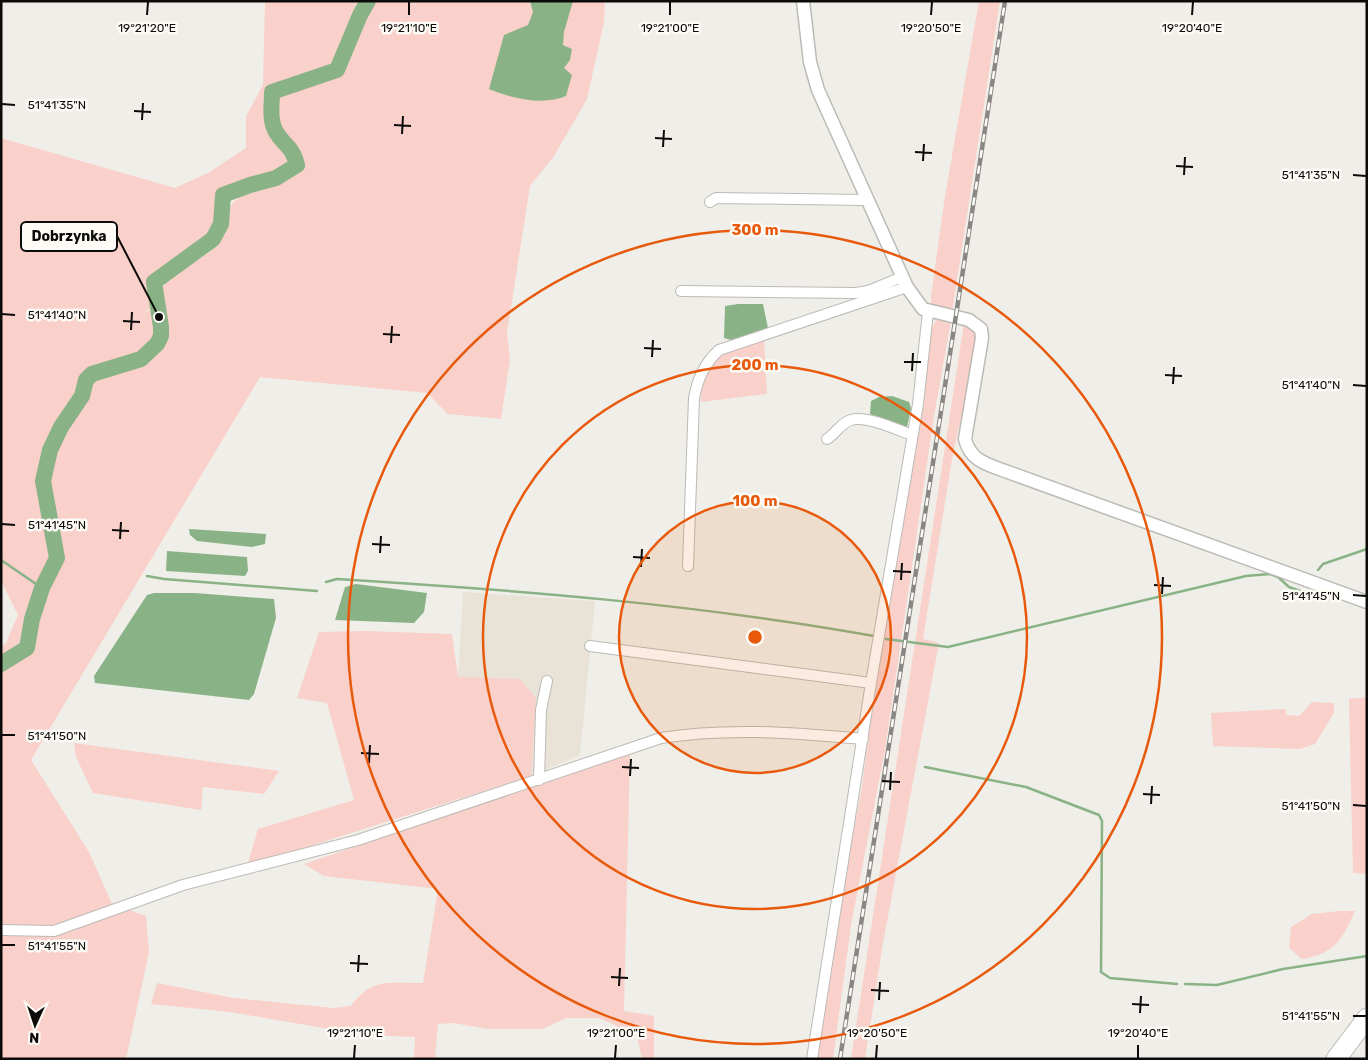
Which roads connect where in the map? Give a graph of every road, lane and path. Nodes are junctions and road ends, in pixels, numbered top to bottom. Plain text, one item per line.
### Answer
1 (803, 1) edge
2 (866, 200) junction
3 (710, 202) dead end
4 (905, 282) junction
5 (680, 291) dead end
6 (928, 312) junction
7 (912, 435) junction
8 (827, 439) dead end
9 (688, 566) dead end
10 (1367, 602) edge
11 (590, 646) dead end
12 (547, 681) dead end
13 (870, 683) junction
14 (862, 739) junction
15 (539, 780) junction
16 (1, 930) edge
17 (1367, 1018) edge
18 (812, 1059) edge
19 (1336, 1059) edge

1 - 2 street
2 - 3 street
2 - 4 street
4 - 5 street
4 - 6 street
4 - 9 street
6 - 7 street
6 - 10 street
7 - 8 street
7 - 13 street
11 - 13 street
12 - 15 street
13 - 14 street
14 - 15 street
14 - 18 street
15 - 16 street
17 - 19 highway

